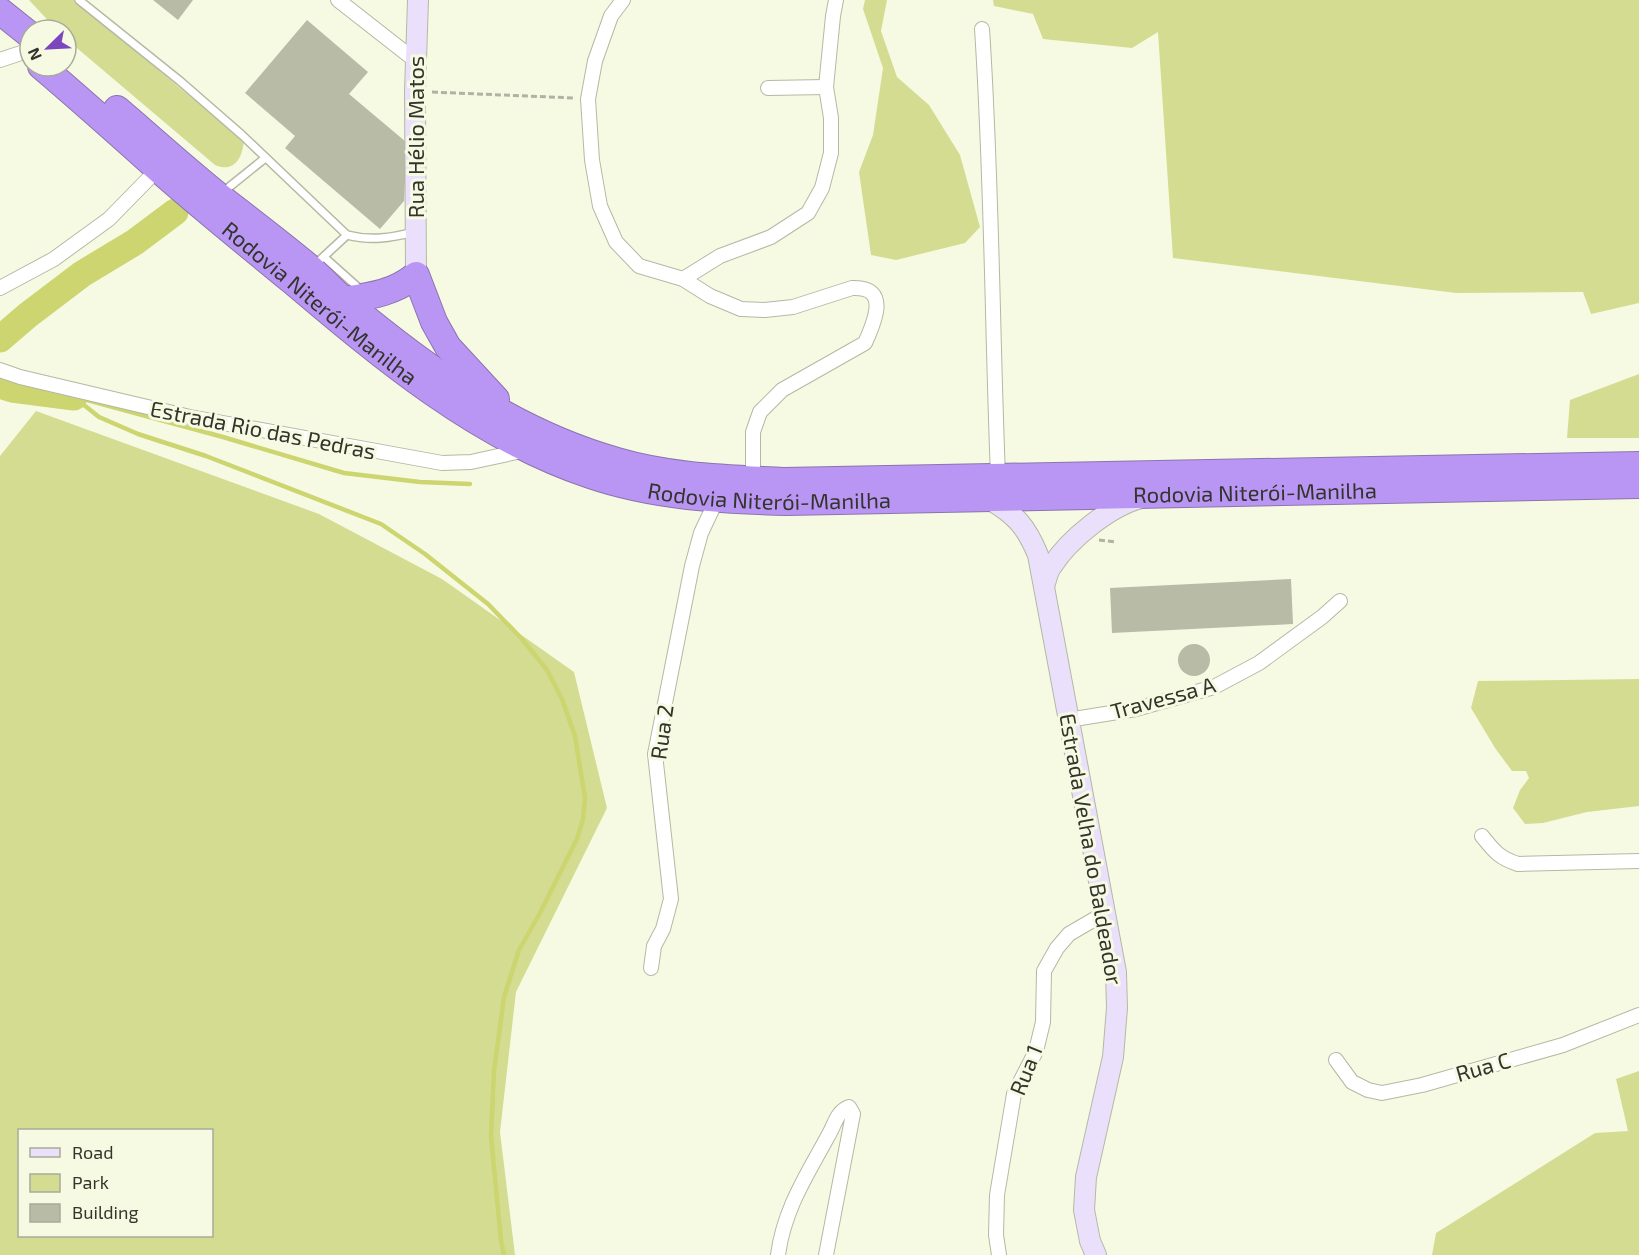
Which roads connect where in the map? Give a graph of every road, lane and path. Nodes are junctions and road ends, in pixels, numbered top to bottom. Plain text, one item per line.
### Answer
1 (79, 0) edge
2 (338, 0) edge
3 (418, 0) edge
4 (623, 0) edge
5 (836, 0) edge
6 (0, 11) edge
7 (982, 29) dead end
8 (0, 33) edge
9 (18, 42) edge
10 (18, 48) edge
11 (416, 61) junction
12 (78, 75) edge
13 (53, 78) edge
14 (826, 87) junction
15 (768, 88) dead end
16 (415, 91) junction
17 (588, 99) junction
18 (264, 159) junction
19 (158, 169) junction
20 (219, 196) junction
21 (416, 231) junction
22 (347, 235) junction
23 (317, 263) junction
24 (416, 275) junction
25 (682, 279) junction
26 (0, 288) edge
27 (369, 297) junction
28 (344, 300) junction
29 (0, 369) edge
30 (524, 424) junction
31 (528, 450) junction
32 (1639, 465) edge
33 (753, 480) junction
34 (1639, 485) edge
35 (993, 488) junction
36 (1154, 494) junction
37 (717, 499) junction
38 (1045, 583) junction
39 (1340, 601) dead end
40 (1068, 720) junction
41 (1482, 836) dead end
42 (1639, 861) edge
43 (1105, 912) junction
44 (651, 968) dead end
45 (1639, 1015) edge
46 (1336, 1060) dead end
47 (778, 1255) edge
48 (826, 1255) edge
49 (999, 1255) edge
50 (1096, 1255) edge

1 - 18 lane
2 - 11 street
3 - 11 main road, Rua Hélio Matos
4 - 17 street
5 - 14 street
6 - 9 highway, Rodovia Niterói-Manilha
7 - 35 street
8 - 10 highway, Rodovia Niterói-Manilha
11 - 16 main road, Rua Hélio Matos
12 - 20 highway, Rodovia Niterói-Manilha
13 - 19 highway, Rodovia Niterói-Manilha
14 - 15 street
14 - 25 street
16 - 17 path
16 - 21 main road, Rua Hélio Matos
17 - 25 street
18 - 20 lane
18 - 22 lane
19 - 26 street
19 - 31 highway, Rodovia Niterói-Manilha
20 - 23 highway, Rodovia Niterói-Manilha
21 - 22 lane
21 - 24 main road, Rua Hélio Matos
22 - 23 lane
23 - 27 lane
23 - 28 highway, Rodovia Niterói-Manilha
24 - 27 highway
24 - 30 highway
25 - 33 street
27 - 28 highway
28 - 30 highway, Rodovia Niterói-Manilha
29 - 31 street, Estrada Rio das Pedras
30 - 33 highway, Rodovia Niterói-Manilha
31 - 37 highway, Rodovia Niterói-Manilha
32 - 35 highway, Rodovia Niterói-Manilha
33 - 35 highway, Rodovia Niterói-Manilha
34 - 36 highway, Rodovia Niterói-Manilha
35 - 36 highway, Rodovia Niterói-Manilha
35 - 37 highway, Rodovia Niterói-Manilha
35 - 38 main road, Estrada Velha do Baldeador
36 - 38 main road
37 - 44 street, Rua 2
38 - 40 main road, Estrada Velha do Baldeador
39 - 40 street, Travessa A
40 - 43 main road, Estrada Velha do Baldeador
41 - 42 street
43 - 49 street, Rua 1
43 - 50 main road, Estrada Velha do Baldeador
45 - 46 street, Rua C
47 - 48 street

